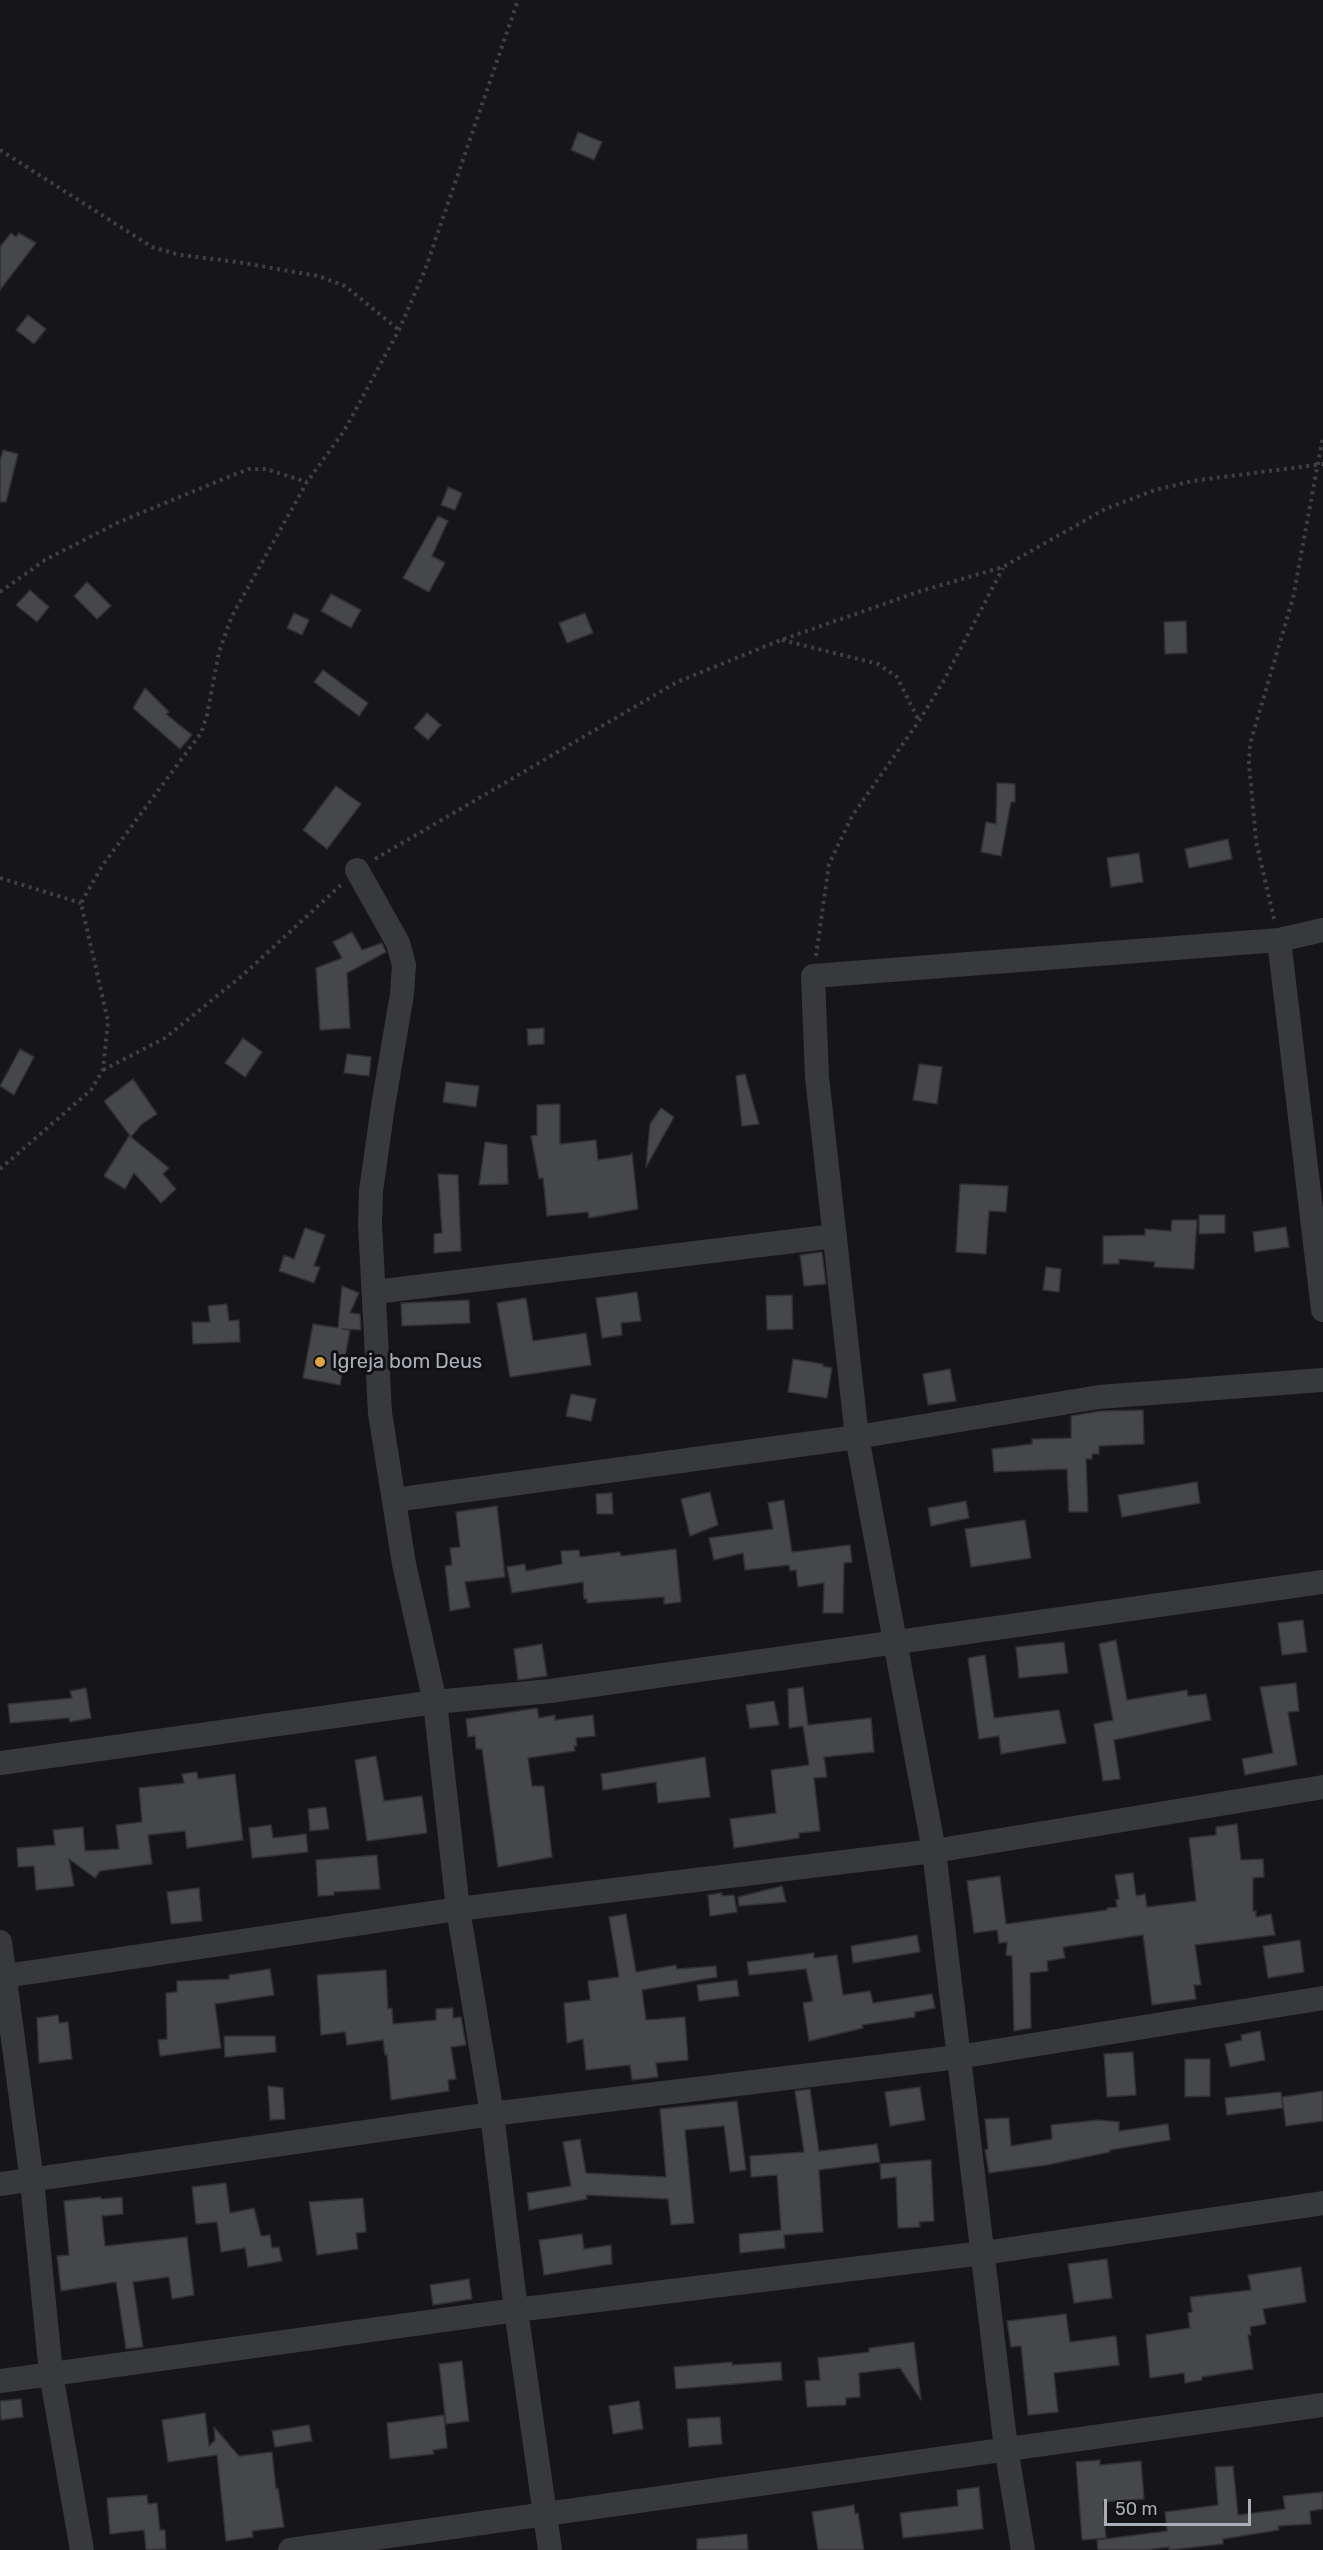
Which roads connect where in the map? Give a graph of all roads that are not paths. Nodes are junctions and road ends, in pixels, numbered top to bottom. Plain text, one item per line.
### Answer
1 (357, 870) road end
2 (1323, 930) edge
3 (1279, 940) junction
4 (835, 1236) junction
5 (375, 1292) junction
6 (1323, 1310) edge
7 (1323, 1380) edge
8 (857, 1437) junction
9 (394, 1500) junction
10 (1323, 1582) edge
11 (896, 1643) junction
12 (435, 1702) junction
13 (0, 1763) edge
14 (1323, 1787) edge
15 (934, 1851) junction
16 (458, 1909) junction
17 (0, 1942) edge
18 (5, 1976) junction
19 (1323, 1998) edge
20 (958, 2057) junction
21 (492, 2114) junction
22 (32, 2181) junction
23 (0, 2184) edge
24 (1323, 2203) edge
25 (983, 2253) junction
26 (516, 2310) junction
27 (51, 2374) junction
28 (0, 2381) edge
29 (1323, 2405) edge
30 (1006, 2448) junction
31 (545, 2515) junction
32 (82, 2550) edge
33 (290, 2550) edge
34 (550, 2550) edge
35 (1023, 2550) edge

1 - 5 street
2 - 3 street
3 - 4 street
3 - 6 street
4 - 5 street
4 - 8 street
5 - 9 street
7 - 8 street
8 - 9 street
8 - 11 street
9 - 12 street
10 - 11 street
11 - 12 street
11 - 15 street
12 - 13 street
12 - 16 street
14 - 15 street
15 - 16 street
15 - 20 street
16 - 18 street
16 - 21 street
17 - 18 street
18 - 22 street
19 - 20 street
20 - 21 street
20 - 25 street
21 - 22 street
21 - 26 street
22 - 23 street
22 - 27 street
24 - 25 street
25 - 26 street
25 - 30 street
26 - 27 street
26 - 31 street
27 - 28 street
27 - 32 street
29 - 30 street
30 - 31 street
30 - 35 street
31 - 33 street
31 - 34 street

